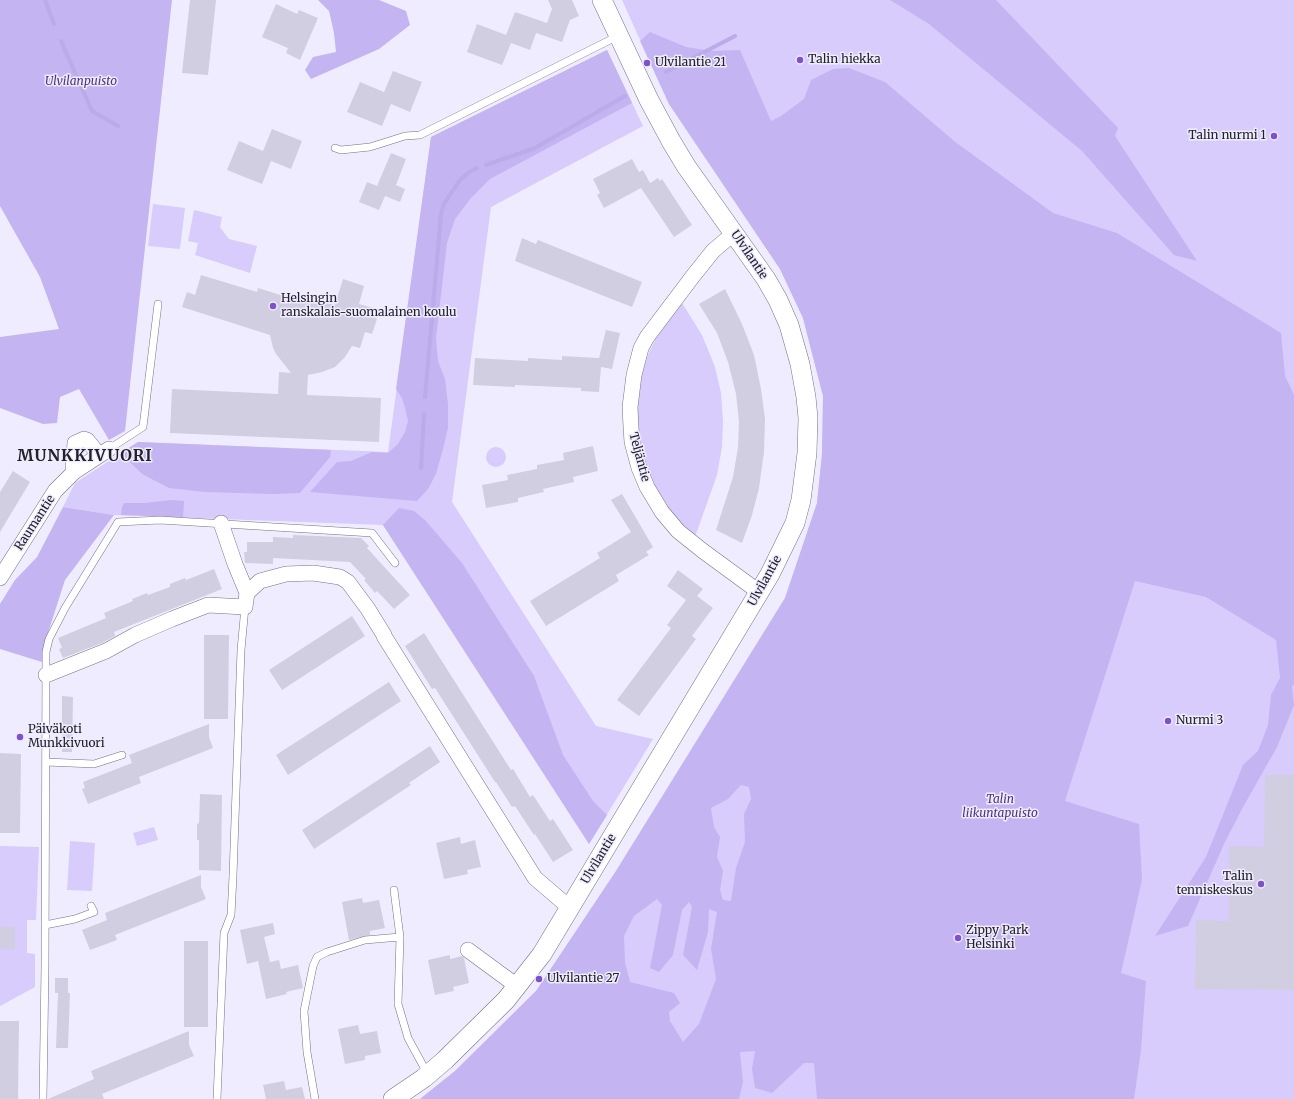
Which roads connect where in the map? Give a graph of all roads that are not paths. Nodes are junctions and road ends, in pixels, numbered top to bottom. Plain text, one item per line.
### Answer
1 (602, 0) edge
2 (618, 36) junction
3 (335, 148) dead end
4 (734, 233) junction
5 (158, 304) dead end
6 (104, 452) junction
7 (74, 472) junction
8 (221, 524) junction
9 (395, 563) dead end
10 (0, 578) edge
11 (759, 592) junction
12 (246, 600) junction
13 (46, 675) junction
14 (122, 755) dead end
15 (46, 762) junction
16 (394, 890) dead end
17 (91, 906) dead end
18 (570, 908) junction
19 (45, 925) junction
20 (400, 936) junction
21 (468, 950) dead end
22 (517, 986) junction
23 (428, 1075) junction
24 (43, 1099) edge
25 (218, 1099) edge
26 (314, 1099) edge
27 (394, 1099) edge

1 - 2 street, Ulvilantie
2 - 3 lane
2 - 4 street, Ulvilantie
4 - 11 street, Ulvilantie
4 - 11 street, Teljäntie
5 - 6 lane
6 - 7 street, Raumantie
6 - 7 street
7 - 10 street, Raumantie
8 - 9 lane
8 - 12 street
8 - 13 lane
11 - 18 street, Ulvilantie
12 - 13 street
12 - 18 street
12 - 25 lane
13 - 15 lane
14 - 15 lane
15 - 19 lane
16 - 20 lane
17 - 19 lane
18 - 22 street, Ulvilantie
19 - 24 lane
20 - 23 lane
20 - 26 lane
21 - 22 street
22 - 23 street, Ulvilantie
23 - 27 street, Ulvilantie

